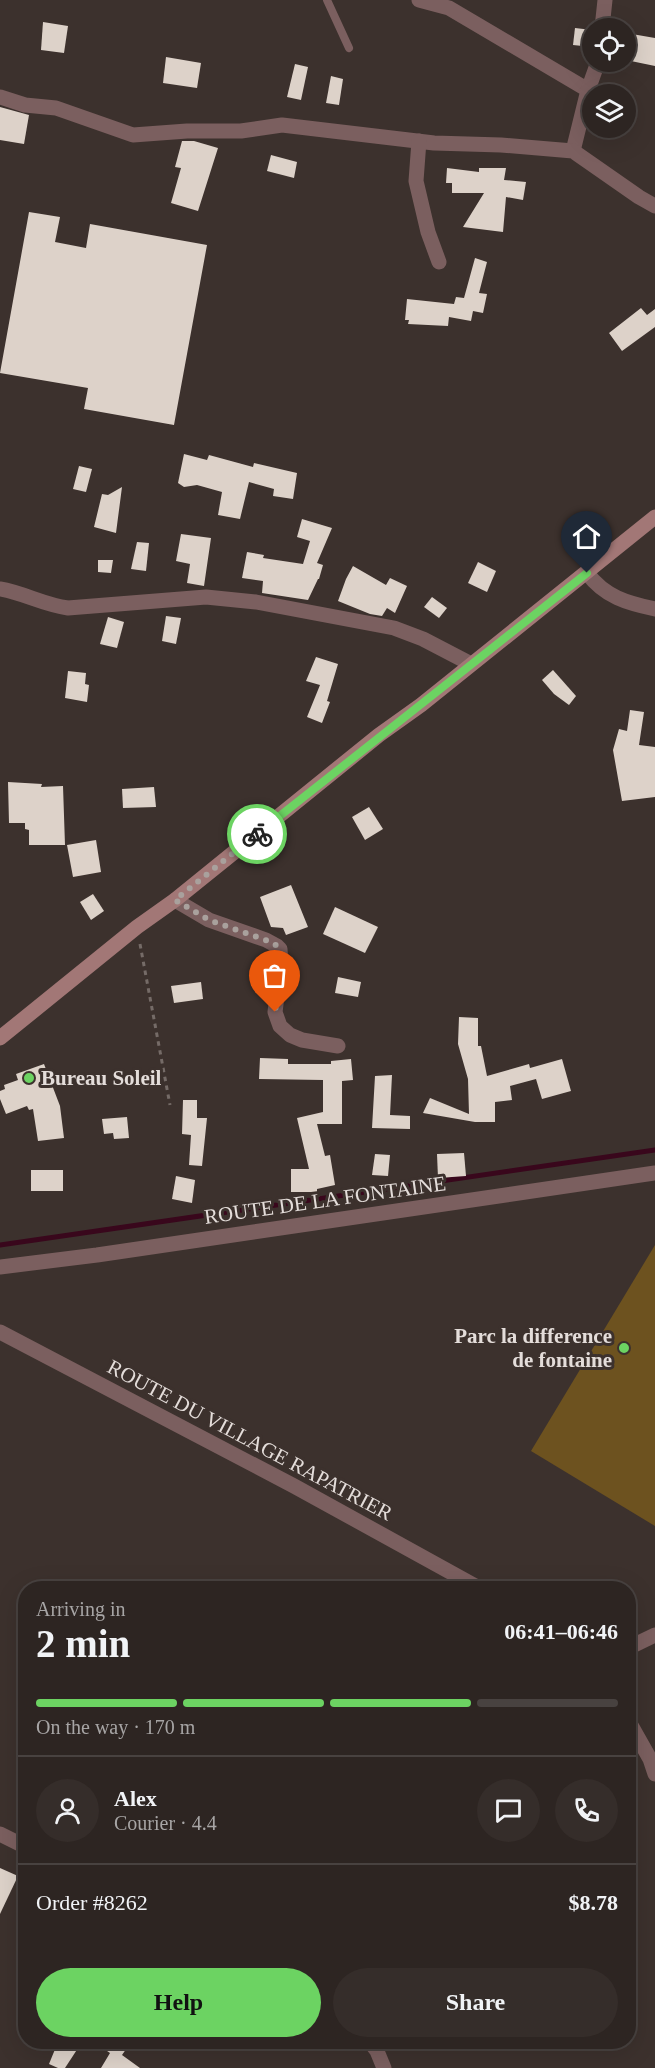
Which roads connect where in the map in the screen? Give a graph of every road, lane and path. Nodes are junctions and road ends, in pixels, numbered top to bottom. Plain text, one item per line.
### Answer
1 (327, 0) edge
2 (419, 0) edge
3 (605, 0) edge
4 (603, 18) edge
5 (349, 48) dead end
6 (582, 86) edge
7 (0, 97) edge
8 (582, 114) edge
9 (419, 141) junction
10 (573, 151) junction
11 (655, 206) edge
12 (439, 262) dead end
13 (655, 517) edge
14 (587, 573) junction
15 (0, 589) edge
16 (655, 609) edge
17 (471, 664) junction
18 (175, 900) junction
19 (137, 927) junction
20 (0, 1038) edge
21 (338, 1046) dead end
22 (170, 1105) dead end
23 (655, 1173) edge
24 (0, 1267) edge
25 (0, 1332) edge
26 (466, 1581) edge
27 (655, 1635) edge
28 (636, 1644) edge
29 (636, 1734) edge
30 (655, 1774) edge
31 (0, 1834) edge
32 (18, 1842) edge
33 (376, 2049) edge
34 (384, 2068) edge

1 - 5 lane
2 - 6 street
3 - 4 street
7 - 9 street
8 - 10 street
9 - 10 street
9 - 12 street
10 - 11 street
13 - 14 main road
14 - 16 street
14 - 17 main road
15 - 17 street
17 - 18 main road
18 - 19 main road
18 - 21 street
19 - 20 main road
19 - 22 path
23 - 24 street, ROUTE DE LA FONTAINE
25 - 26 street, ROUTE DU VILLAGE RAPATRIER
27 - 28 street
29 - 30 street
31 - 32 street
33 - 34 street

